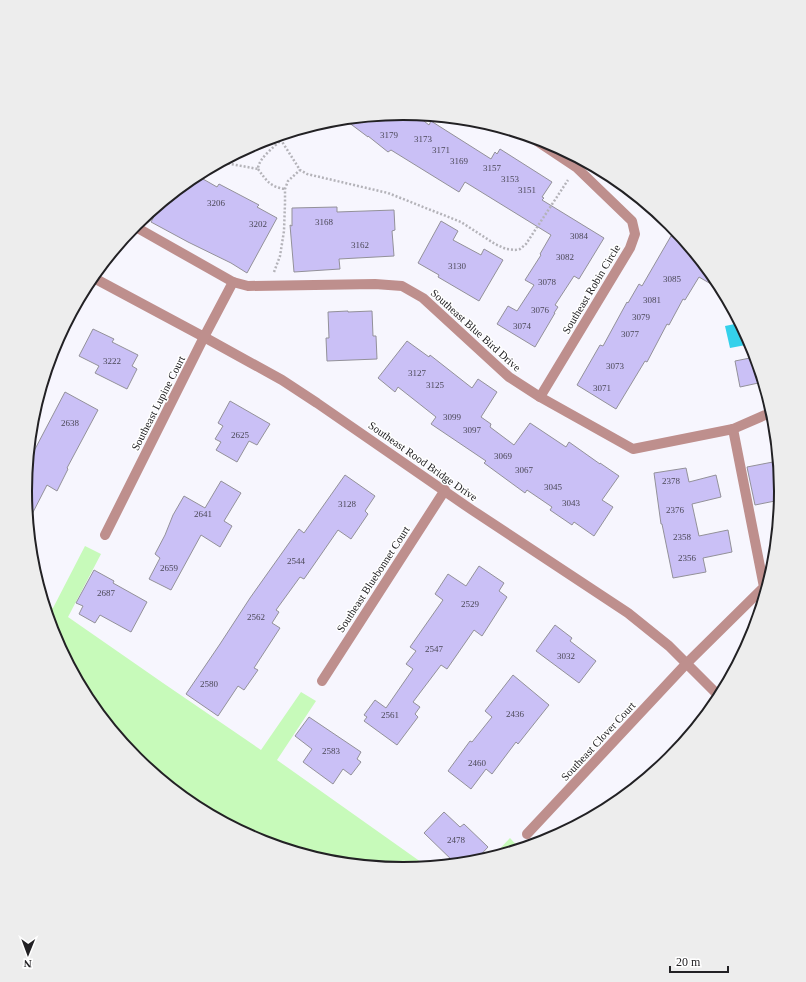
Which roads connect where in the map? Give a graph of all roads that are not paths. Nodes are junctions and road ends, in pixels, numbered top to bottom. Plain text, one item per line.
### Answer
1 (553, 152) edge
2 (140, 230) edge
3 (98, 280) edge
4 (233, 282) junction
5 (204, 337) junction
6 (540, 397) junction
7 (766, 415) edge
8 (733, 429) junction
9 (445, 490) junction
10 (105, 535) dead end
11 (763, 580) edge
12 (760, 591) edge
13 (686, 664) junction
14 (322, 681) dead end
15 (714, 692) edge
16 (527, 834) dead end

1 - 6 street, Southeast Robin Circle
2 - 4 street, Southeast Blue Bird Drive
3 - 5 street, Southeast Rood Bridge Drive
4 - 5 street, Southeast Lupine Court
4 - 6 street, Southeast Blue Bird Drive
5 - 9 street, Southeast Rood Bridge Drive
5 - 10 street, Southeast Lupine Court
6 - 8 street, Southeast Blue Bird Drive
7 - 8 street, Southeast Blue Bird Drive
8 - 11 street, Southeast Clover Court
9 - 13 street, Southeast Rood Bridge Drive
9 - 14 street, Southeast Bluebonnet Court
12 - 13 street, Southeast Clover Court
13 - 15 street, Southeast Rood Bridge Drive
13 - 16 street, Southeast Clover Court

